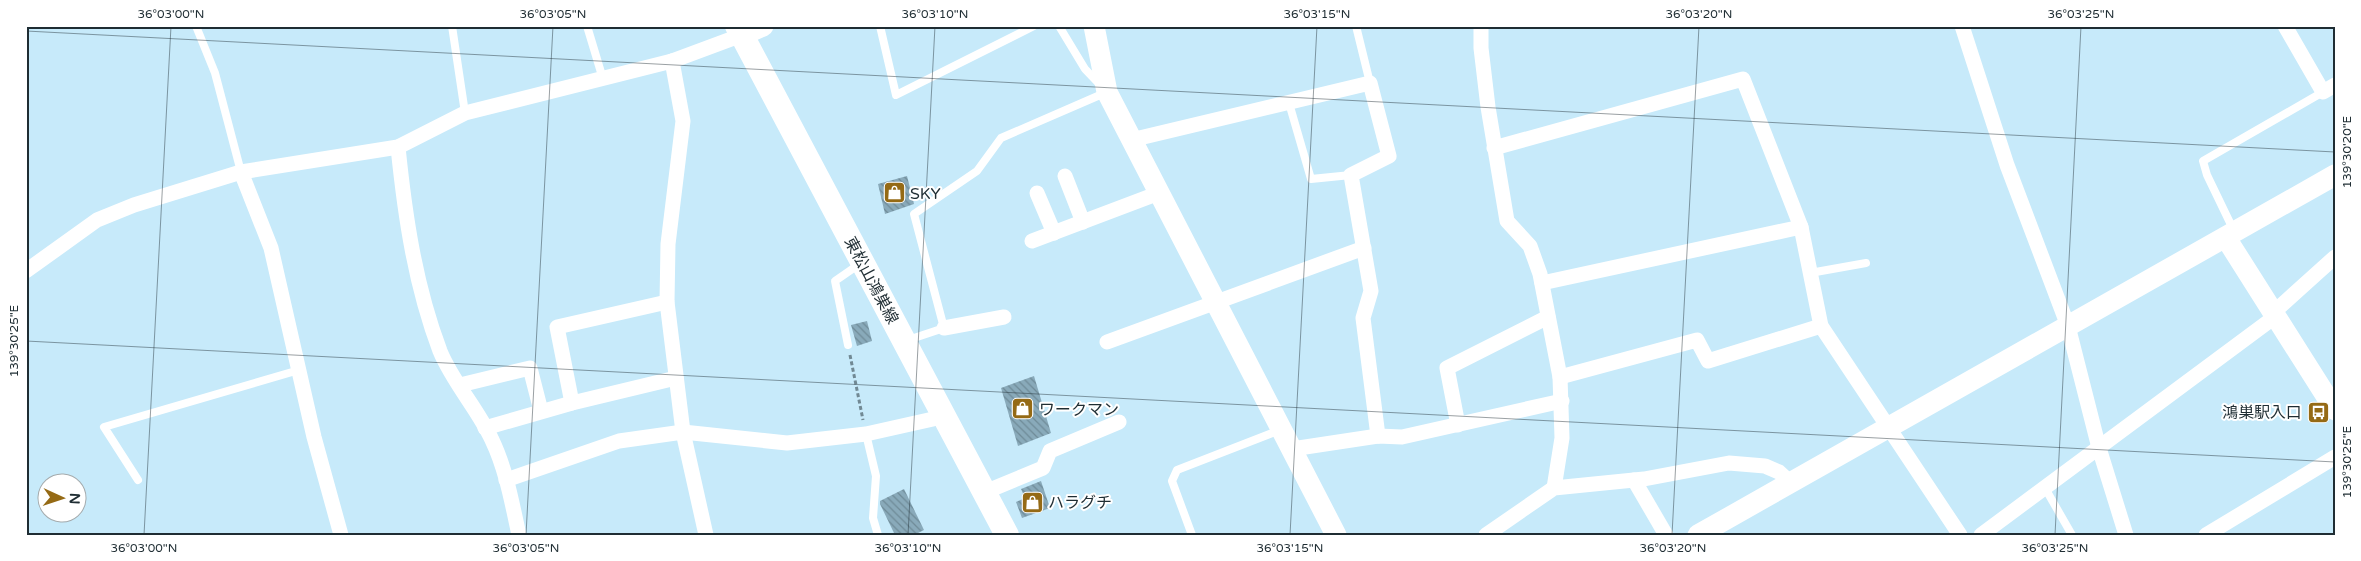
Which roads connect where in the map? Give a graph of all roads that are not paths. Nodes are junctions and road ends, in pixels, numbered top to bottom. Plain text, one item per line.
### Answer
1 (196, 26) edge
2 (452, 26) edge
3 (587, 26) edge
4 (880, 26) edge
5 (1034, 26) edge
6 (1059, 26) edge
7 (1094, 26) edge
8 (1356, 26) edge
9 (1481, 26) edge
10 (1962, 26) edge
11 (2285, 26) edge
12 (747, 29) edge
13 (672, 61) junction
14 (603, 79) junction
15 (1370, 83) junction
16 (2329, 88) edge
17 (1107, 92) junction
18 (1289, 103) junction
19 (465, 113) junction
20 (1132, 140) junction
21 (398, 147) junction
22 (1494, 148) junction
23 (241, 172) junction
24 (1351, 175) junction
25 (2335, 175) edge
26 (1066, 176) dead end
27 (1037, 193) dead end
28 (1159, 193) junction
29 (1083, 222) junction
30 (1801, 227) junction
31 (1054, 233) junction
32 (2230, 235) junction
33 (1032, 242) dead end
34 (1364, 248) junction
35 (2335, 257) edge
36 (863, 262) junction
37 (1866, 263) dead end
38 (26, 271) edge
39 (1810, 273) junction
40 (1542, 283) junction
41 (667, 302) junction
42 (1216, 303) junction
43 (2275, 314) junction
44 (1004, 317) dead end
45 (1548, 317) junction
46 (1821, 326) junction
47 (2068, 326) junction
48 (944, 328) junction
49 (905, 341) junction
50 (1107, 342) dead end
51 (848, 345) road end
52 (299, 370) junction
53 (1560, 377) junction
54 (676, 378) junction
55 (460, 385) junction
56 (1562, 401) junction
57 (572, 403) junction
58 (2335, 410) edge
59 (541, 412) junction
60 (944, 414) junction
61 (1119, 422) dead end
62 (1458, 425) junction
63 (1890, 427) junction
64 (485, 428) junction
65 (1282, 430) junction
66 (683, 432) junction
67 (866, 434) junction
68 (1378, 436) junction
69 (2100, 448) junction
70 (1292, 449) junction
71 (2335, 456) edge
72 (138, 480) dead end
73 (506, 480) junction
74 (1634, 480) junction
75 (1791, 483) junction
76 (1554, 488) junction
77 (2045, 488) junction
78 (985, 492) junction
79 (341, 535) edge
80 (519, 535) edge
81 (706, 535) edge
82 (878, 535) edge
83 (1007, 535) edge
84 (1192, 535) edge
85 (1336, 535) edge
86 (1486, 535) edge
87 (1666, 535) edge
88 (1698, 535) edge
89 (1960, 535) edge
90 (1981, 535) edge
91 (2072, 535) edge
92 (2126, 535) edge
93 (2206, 535) edge

1 - 23 lane
2 - 19 lane
3 - 14 lane
4 - 5 lane
6 - 17 lane
7 - 17 street
8 - 15 lane
9 - 22 street
10 - 47 street
11 - 16 street
12 - 13 street
12 - 36 main road, 東松山鴻巣線
13 - 14 street
13 - 41 street
14 - 19 street
15 - 18 street
15 - 24 street
16 - 32 lane
17 - 20 street
17 - 48 lane
18 - 20 street
18 - 24 lane
19 - 21 street
20 - 28 street
21 - 23 street
21 - 55 street
22 - 30 street
22 - 40 street
23 - 38 street
23 - 52 street
24 - 34 street
25 - 32 street
26 - 29 street
27 - 31 street
28 - 29 street
28 - 42 street
29 - 31 street
30 - 39 street
30 - 40 street
31 - 33 street
32 - 43 street
32 - 47 street
34 - 42 street
34 - 68 street
35 - 43 street
36 - 49 main road, 東松山鴻巣線
36 - 51 lane
37 - 39 lane
39 - 46 street
40 - 45 street
41 - 54 street
41 - 57 street
42 - 50 street
42 - 65 street
43 - 58 street
43 - 69 street
44 - 48 street
45 - 53 street
45 - 62 street
46 - 53 street
46 - 63 street
47 - 63 street
47 - 69 street
48 - 49 lane
49 - 60 main road, 東松山鴻巣線
52 - 72 lane
52 - 79 street
53 - 56 street
54 - 57 street
54 - 66 street
55 - 59 street
55 - 64 street
56 - 62 street
56 - 76 street
57 - 59 street
59 - 64 street
60 - 67 street
60 - 78 main road, 東松山鴻巣線
61 - 78 street
62 - 68 street
63 - 75 street
63 - 89 street
64 - 73 street
65 - 70 street
65 - 84 lane
66 - 67 street
66 - 73 street
66 - 81 street
67 - 82 lane
68 - 70 street
69 - 77 street
69 - 92 street
70 - 85 street
71 - 93 street
73 - 80 street
74 - 75 street
74 - 76 street
74 - 87 street
75 - 88 street
76 - 86 street
77 - 90 street
77 - 91 lane
78 - 83 main road, 東松山鴻巣線

